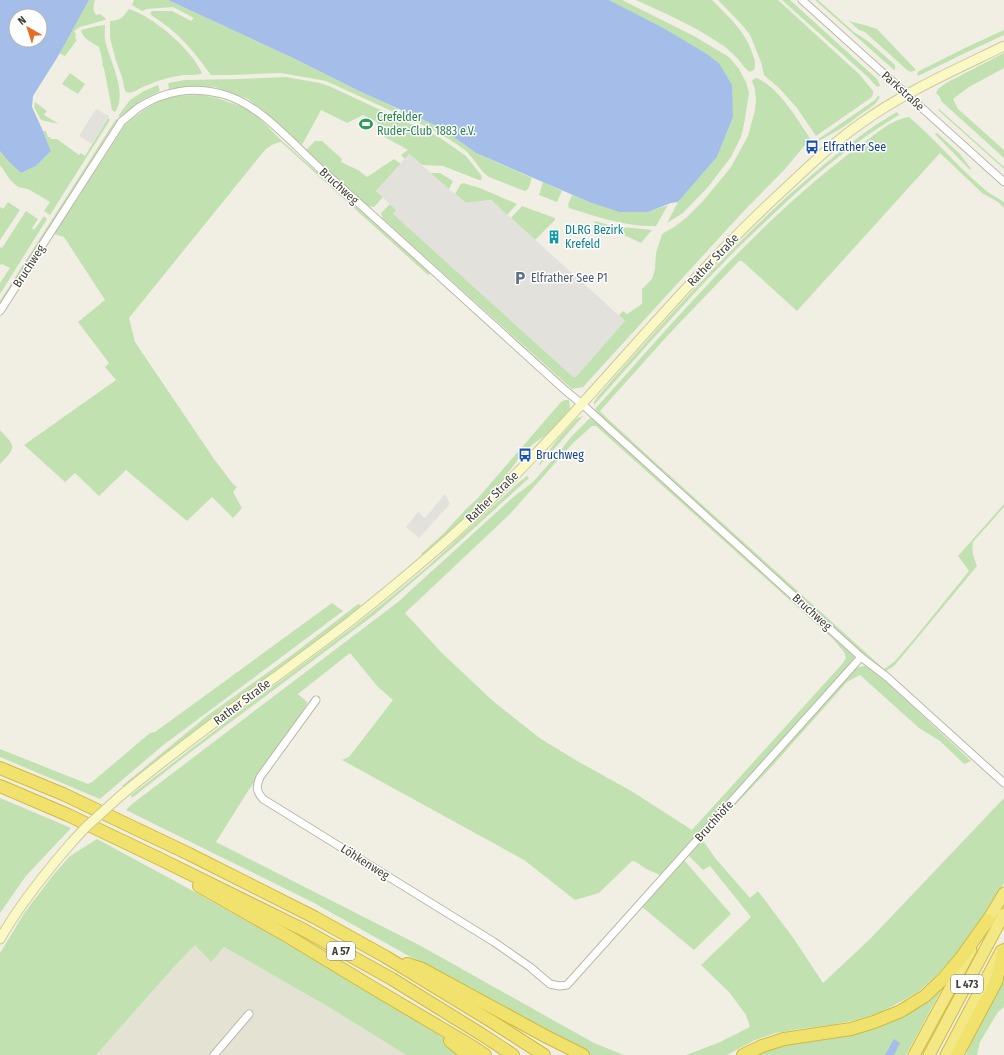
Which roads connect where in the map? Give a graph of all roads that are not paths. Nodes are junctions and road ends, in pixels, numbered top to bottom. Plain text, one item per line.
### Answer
1 (802, 0) edge
2 (1004, 46) edge
3 (907, 95) junction
4 (1004, 182) edge
5 (0, 311) edge
6 (582, 404) junction
7 (861, 657) junction
8 (316, 700) dead end
9 (0, 768) edge
10 (1004, 783) edge
11 (0, 786) edge
12 (162, 860) junction
13 (1004, 893) edge
14 (1004, 914) edge
15 (988, 920) junction
16 (0, 939) edge
17 (1004, 946) edge
18 (1004, 950) edge
19 (386, 957) junction
20 (567, 985) joint
21 (375, 989) junction
22 (249, 1014) dead end
23 (547, 1037) junction
24 (214, 1055) edge
25 (468, 1055) edge
26 (484, 1055) edge
27 (513, 1055) edge
28 (544, 1055) edge
29 (572, 1055) edge
30 (583, 1055) edge
31 (743, 1055) edge
32 (914, 1055) edge
33 (929, 1055) edge
34 (946, 1055) edge
35 (957, 1055) edge

1 - 3 street, Parkstraße
2 - 3 main road, Rather Straße
3 - 4 street, Parkstraße
3 - 6 main road, Rather Straße
5 - 6 street, Bruchweg
6 - 7 street, Bruchweg
6 - 16 main road, Rather Straße, bridge
7 - 10 street, Bruchweg
7 - 20 street, Bruchhöfe
8 - 20 street, Löhkenweg
9 - 19 highway, A 57
11 - 12 highway, A 57
12 - 21 highway
12 - 27 highway, A 57
13 - 15 highway
14 - 33 highway, L 473
15 - 31 highway
15 - 32 highway
17 - 34 highway, L 473
18 - 35 highway
19 - 23 highway
19 - 28 highway, A 57
21 - 25 highway
21 - 26 highway
22 - 24 street
23 - 29 highway
23 - 30 highway

